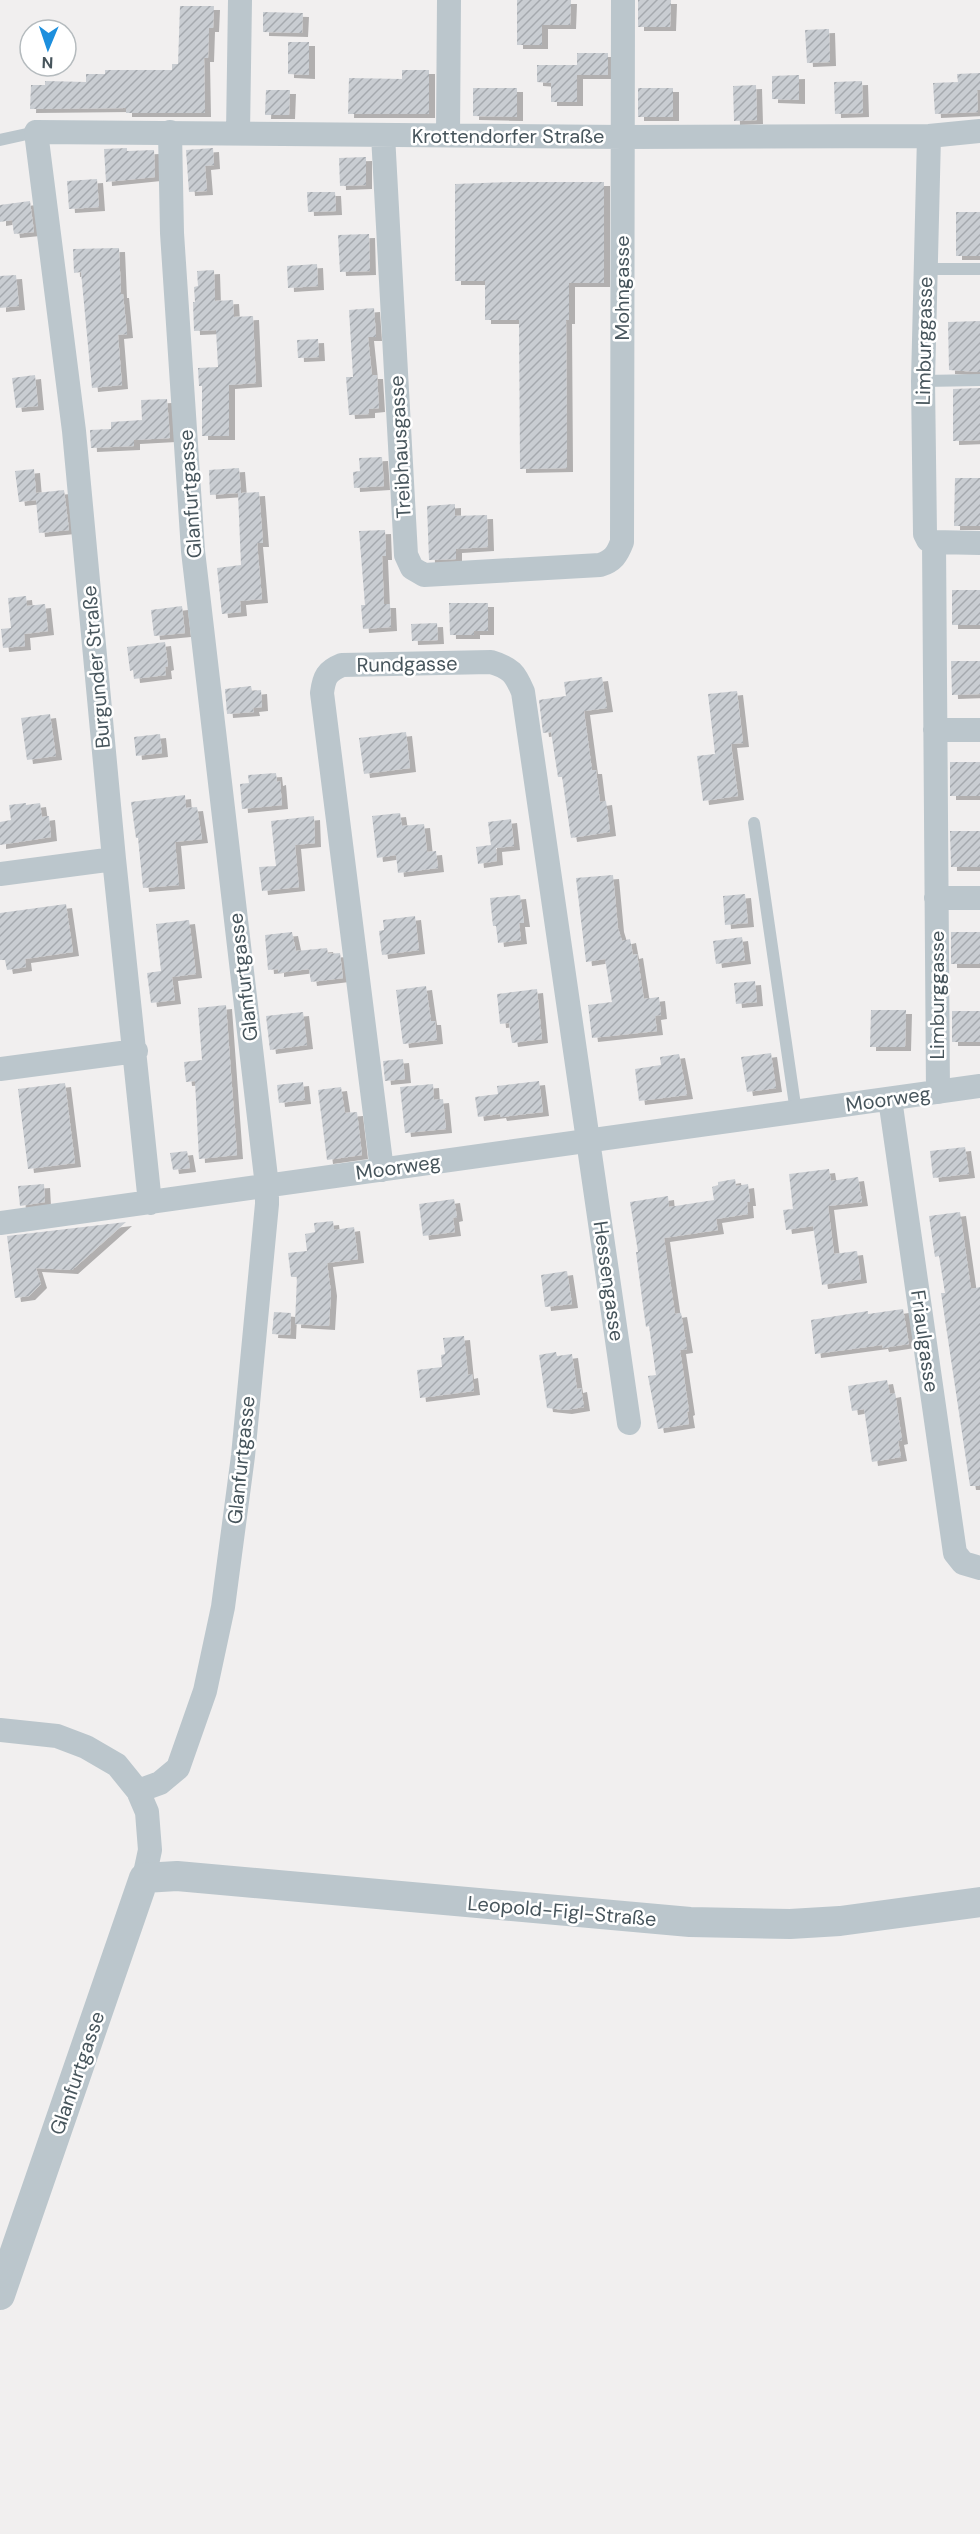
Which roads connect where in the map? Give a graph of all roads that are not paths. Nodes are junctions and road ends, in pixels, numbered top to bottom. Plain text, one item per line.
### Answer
1 (240, 0) edge
2 (449, 0) edge
3 (623, 0) edge
4 (980, 131) edge
5 (36, 132) junction
6 (170, 132) junction
7 (238, 133) junction
8 (383, 135) junction
9 (448, 135) junction
10 (929, 136) junction
11 (623, 137) junction
12 (0, 140) edge
13 (926, 269) junction
14 (980, 269) edge
15 (980, 380) edge
16 (923, 381) junction
17 (934, 543) junction
18 (980, 543) edge
19 (600, 565) joint
20 (935, 730) junction
21 (980, 730) edge
22 (754, 823) dead end
23 (114, 859) junction
24 (0, 874) edge
25 (936, 898) junction
26 (980, 898) edge
27 (136, 1051) junction
28 (0, 1069) edge
29 (980, 1086) edge
30 (938, 1092) junction
31 (890, 1099) junction
32 (796, 1113) junction
33 (588, 1140) junction
34 (382, 1170) junction
35 (267, 1186) junction
36 (150, 1203) junction
37 (0, 1223) edge
38 (629, 1423) dead end
39 (980, 1568) edge
40 (0, 1730) edge
41 (138, 1791) junction
42 (147, 1864) junction
43 (980, 1902) edge
44 (0, 2295) edge

1 - 7 street
2 - 9 street
3 - 11 street, Mohngasse
4 - 10 street, Krottendorfer Straße
5 - 6 street, Krottendorfer Straße
5 - 12 lane
5 - 23 street, Burgunder Straße
6 - 7 street, Krottendorfer Straße
6 - 35 street, Glanfurtgasse
7 - 8 street, Krottendorfer Straße
8 - 9 street, Krottendorfer Straße
8 - 19 street, Treibhausgasse
9 - 11 street, Krottendorfer Straße
10 - 11 street, Krottendorfer Straße
10 - 13 street, Limburggasse
11 - 19 street, Mohngasse
13 - 14 lane
13 - 16 street, Limburggasse
15 - 16 lane
16 - 17 street, Limburggasse
17 - 18 street
17 - 20 street, Limburggasse
20 - 21 street
20 - 25 street, Limburggasse
22 - 32 lane
23 - 24 street
23 - 27 street, Burgunder Straße
25 - 26 street
25 - 30 street, Limburggasse
27 - 28 street
27 - 36 street, Burgunder Straße
29 - 30 street, Moorweg
30 - 31 street, Moorweg
31 - 32 street, Moorweg
31 - 39 street, Friaulgasse
32 - 33 street, Moorweg
33 - 34 street, Moorweg
33 - 34 street, Rundgasse
33 - 38 street, Hessengasse
34 - 35 street, Moorweg
35 - 36 street, Moorweg
35 - 41 street, Glanfurtgasse
36 - 37 street, Moorweg
40 - 41 street
41 - 42 street
42 - 43 street, Leopold-Figl-Straße
42 - 44 street, Glanfurtgasse

